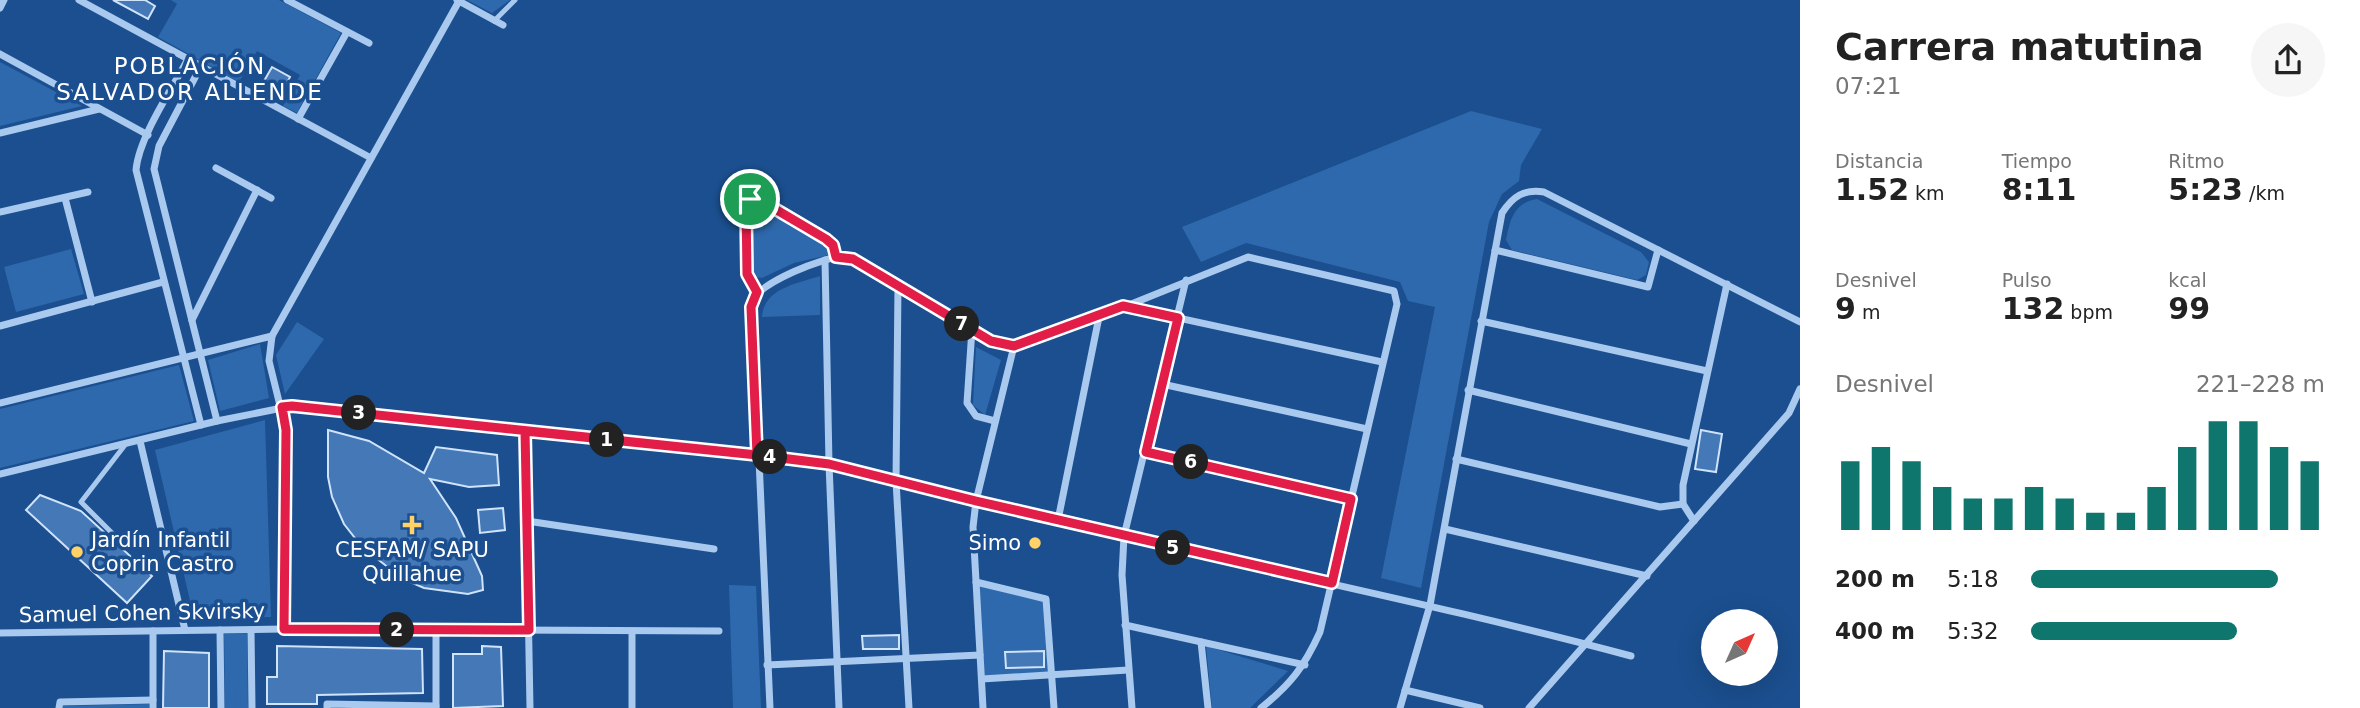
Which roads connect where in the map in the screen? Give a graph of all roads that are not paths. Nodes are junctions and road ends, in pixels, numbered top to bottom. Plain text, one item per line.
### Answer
1 (5, 0) edge
2 (79, 0) edge
3 (99, 0) edge
4 (287, 0) edge
5 (515, 0) edge
6 (458, 1) edge
7 (0, 8) edge
8 (95, 8) junction
9 (494, 21) junction
10 (503, 25) dead end
11 (347, 32) junction
12 (369, 43) dead end
13 (0, 54) edge
14 (188, 59) junction
15 (201, 66) junction
16 (99, 108) junction
17 (299, 119) junction
18 (0, 133) edge
19 (148, 135) junction
20 (371, 158) junction
21 (216, 168) dead end
22 (257, 190) junction
23 (89, 192) dead end
24 (65, 198) junction
25 (271, 198) dead end
26 (0, 212) edge
27 (1495, 250) junction
28 (1658, 250) junction
29 (836, 257) junction
30 (825, 260) junction
31 (1186, 280) junction
32 (163, 282) junction
33 (1727, 284) junction
34 (898, 286) junction
35 (757, 292) junction
36 (92, 302) junction
37 (1123, 306) junction
38 (1099, 317) junction
39 (1178, 318) junction
40 (192, 320) junction
41 (1481, 321) junction
42 (1800, 323) edge
43 (0, 326) edge
44 (972, 329) junction
45 (272, 336) junction
46 (1014, 346) junction
47 (200, 353) junction
48 (183, 358) junction
49 (1382, 362) junction
50 (1707, 371) junction
51 (1162, 384) junction
52 (1800, 389) edge
53 (1468, 390) junction
54 (0, 403) edge
55 (282, 407) junction
56 (217, 421) junction
57 (995, 421) junction
58 (201, 425) junction
59 (1367, 429) junction
60 (525, 431) junction
61 (140, 441) junction
62 (1691, 444) junction
63 (125, 445) junction
64 (1146, 452) junction
65 (757, 455) junction
66 (1456, 459) junction
67 (829, 464) junction
68 (0, 474) edge
69 (896, 481) junction
70 (1351, 499) junction
71 (976, 501) junction
72 (1684, 504) junction
73 (1058, 520) junction
74 (527, 521) junction
75 (1694, 521) junction
76 (1445, 529) junction
77 (1124, 536) junction
78 (119, 540) dead end
79 (714, 549) dead end
80 (1647, 576) junction
81 (976, 582) junction
82 (1332, 583) junction
83 (1430, 605) junction
84 (1125, 625) junction
85 (284, 629) junction
86 (185, 630) junction
87 (220, 630) junction
88 (251, 630) junction
89 (436, 630) junction
90 (529, 630) junction
91 (153, 631) junction
92 (632, 631) junction
93 (719, 631) dead end
94 (0, 633) edge
95 (1201, 642) junction
96 (1588, 644) junction
97 (980, 655) junction
98 (1632, 656) dead end
99 (907, 658) junction
100 (837, 662) junction
101 (768, 665) junction
102 (1305, 665) junction
103 (1128, 670) junction
104 (1052, 674) junction
105 (982, 678) junction
106 (1405, 690) junction
107 (153, 704) edge
108 (59, 705) edge
109 (327, 706) edge
110 (394, 707) edge
111 (436, 707) edge
112 (221, 708) edge
113 (253, 708) edge
114 (530, 708) edge
115 (632, 708) edge
116 (770, 708) edge
117 (839, 708) edge
118 (909, 708) edge
119 (983, 708) edge
120 (1054, 708) edge
121 (1132, 708) edge
122 (1208, 708) edge
123 (1261, 708) edge
124 (1400, 708) edge
125 (1480, 708) edge
126 (1529, 708) edge

1 - 7 street
2 - 8 street
3 - 8 street
4 - 11 street
5 - 9 lane
6 - 9 street
6 - 20 street
8 - 14 street
9 - 10 street
11 - 12 street
11 - 17 street
13 - 16 street
14 - 15 street
14 - 19 street
15 - 17 street
15 - 40 street
16 - 18 street
16 - 19 street
17 - 20 street
19 - 32 street
20 - 45 street
21 - 22 street
22 - 25 street
22 - 40 street
23 - 24 street
24 - 26 street
24 - 36 street
27 - 28 street
27 - 28 street
27 - 41 street
28 - 33 street
29 - 30 street
29 - 34 street
29 - 35 street
30 - 35 street
30 - 67 street
31 - 37 street
31 - 39 street
31 - 49 street
32 - 36 street
32 - 48 street
33 - 42 street
33 - 50 street
34 - 44 street
34 - 69 street
35 - 65 street
36 - 43 street
37 - 38 street
37 - 39 street
38 - 46 street
38 - 73 street
39 - 49 street
39 - 51 street
40 - 47 street
41 - 50 street
41 - 53 street
44 - 46 street
44 - 57 street
45 - 47 street
45 - 55 street
46 - 57 street
47 - 48 street
47 - 56 street
48 - 54 street
48 - 58 street
49 - 59 street
50 - 62 street
51 - 59 street
51 - 64 street
52 - 75 street
53 - 62 street
53 - 66 street
55 - 56 street
55 - 60 street
55 - 85 street
56 - 58 street
57 - 71 street
58 - 61 street
59 - 70 street
60 - 65 street
60 - 74 street
61 - 63 street
61 - 86 street
62 - 72 street
63 - 68 street
63 - 78 lane
64 - 70 street
64 - 77 street
65 - 67 street
65 - 101 street
66 - 72 street
66 - 76 street
67 - 69 street
67 - 100 street
69 - 71 street
69 - 99 street
70 - 82 street
71 - 73 street
71 - 81 street
72 - 75 street
73 - 77 street
74 - 79 street
74 - 90 street
75 - 80 street
76 - 80 street
76 - 83 street
77 - 82 street
77 - 84 street
80 - 96 street
81 - 97 street
81 - 104 street
82 - 83 street
82 - 102 street
83 - 96 street
83 - 106 street
84 - 95 street
84 - 103 street
85 - 88 street, Samuel Cohen Skvirsky
85 - 89 street, Samuel Cohen Skvirsky
86 - 87 street, Samuel Cohen Skvirsky
86 - 91 street, Samuel Cohen Skvirsky
87 - 88 street, Samuel Cohen Skvirsky
87 - 112 street
88 - 113 street
89 - 90 street, Samuel Cohen Skvirsky
89 - 111 street
90 - 92 street, Samuel Cohen Skvirsky
90 - 114 street
91 - 94 street, Samuel Cohen Skvirsky
91 - 107 street
92 - 93 street, Samuel Cohen Skvirsky
92 - 115 street
95 - 102 street
95 - 122 street
96 - 98 street
96 - 126 street
97 - 99 street
97 - 105 street
99 - 100 street
99 - 118 street
100 - 101 street
100 - 117 street
101 - 116 street
102 - 123 street
103 - 104 street
103 - 121 street
104 - 105 street
104 - 120 street
105 - 119 street
106 - 124 street
106 - 125 street
107 - 108 street
109 - 110 street
110 - 111 street

